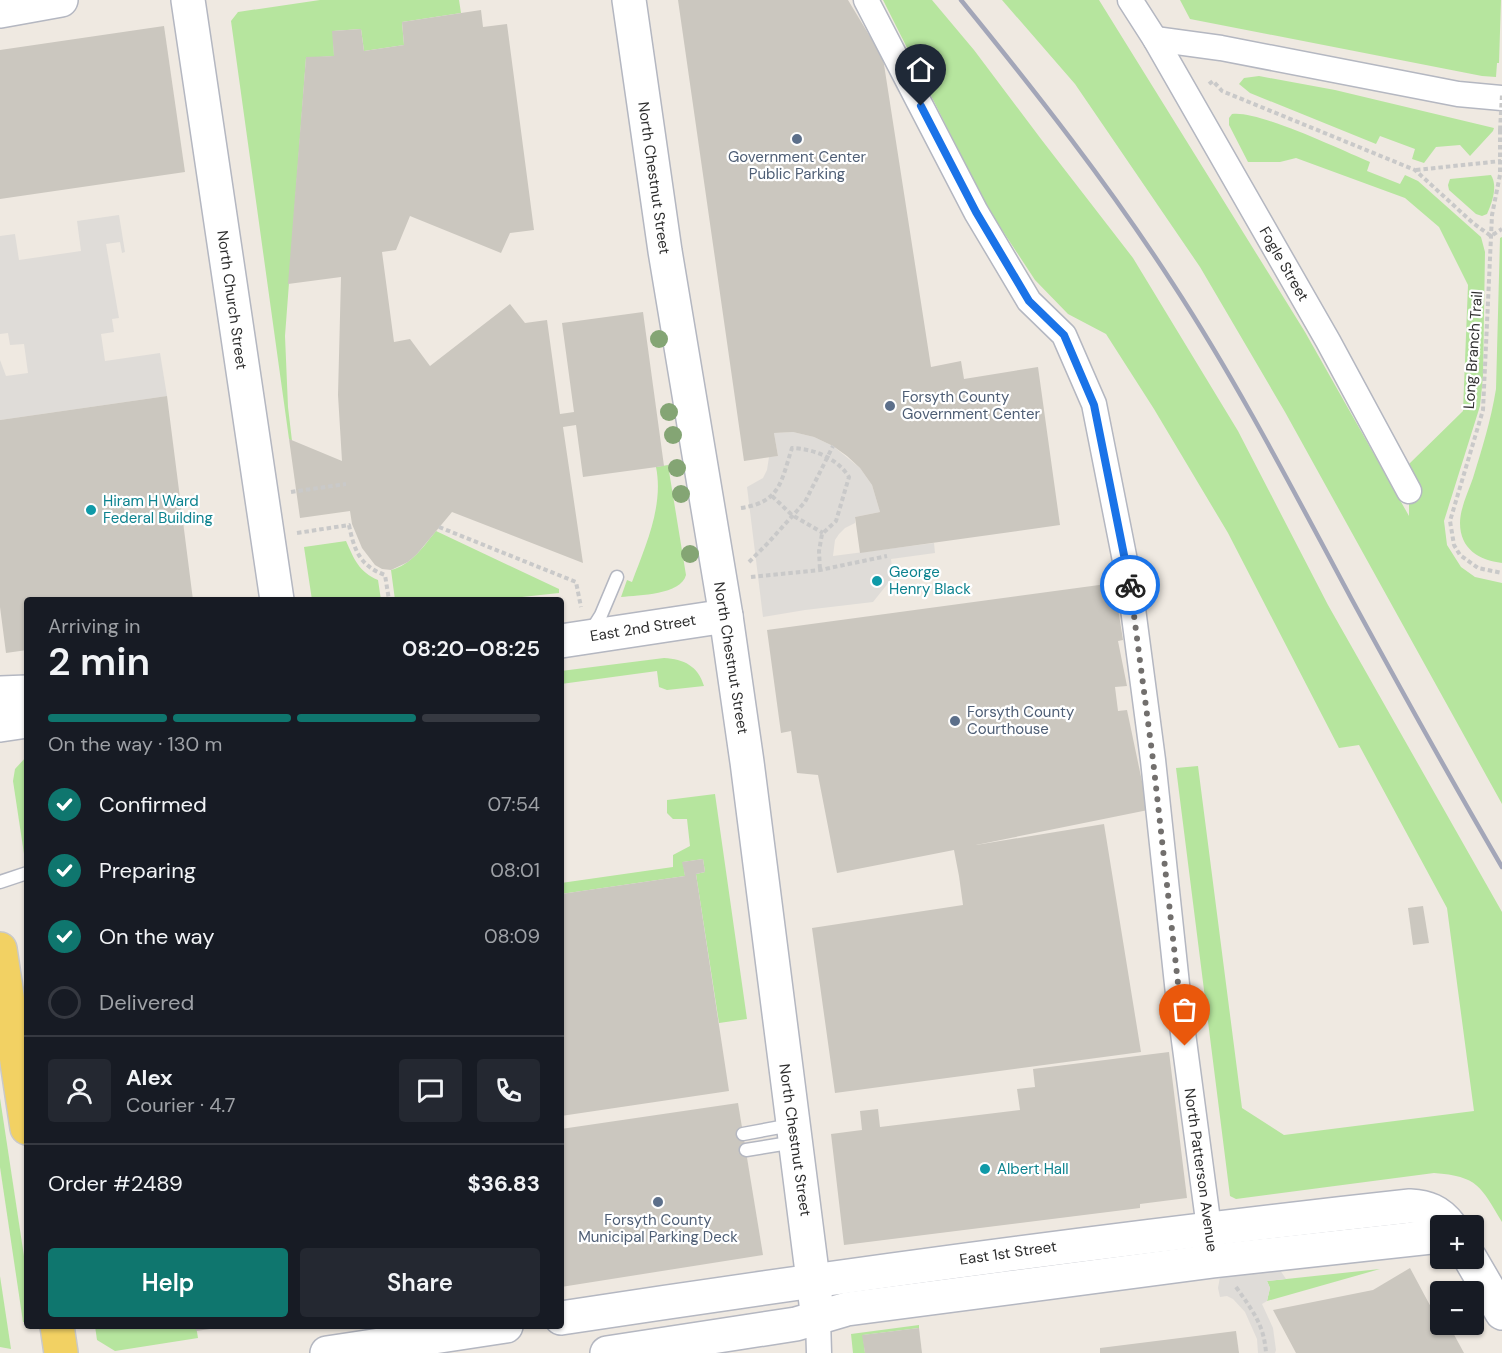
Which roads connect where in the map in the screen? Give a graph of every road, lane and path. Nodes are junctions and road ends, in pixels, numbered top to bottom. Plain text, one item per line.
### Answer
1 (61, 0) edge
2 (188, 0) edge
3 (629, 0) edge
4 (866, 0) edge
5 (1130, 0) edge
6 (0, 11) edge
7 (1155, 39) junction
8 (1502, 96) edge
9 (1189, 97) junction
10 (1501, 161) edge
11 (1415, 170) junction
12 (1502, 229) edge
13 (1491, 237) junction
14 (833, 446) dead end
15 (827, 457) junction
16 (346, 484) dead end
17 (1409, 491) dead end
18 (290, 492) dead end
19 (772, 496) junction
20 (741, 508) dead end
21 (792, 515) junction
22 (439, 527) dead end
23 (296, 533) dead end
24 (824, 533) junction
25 (887, 556) dead end
26 (749, 561) dead end
27 (820, 570) junction
28 (1502, 573) edge
29 (617, 577) dead end
30 (751, 577) dead end
31 (276, 597) edge
32 (389, 597) edge
33 (726, 615) junction
34 (576, 628) edge
35 (24, 692) edge
36 (0, 693) edge
37 (24, 721) edge
38 (0, 725) edge
39 (24, 874) edge
40 (0, 882) edge
41 (0, 949) edge
42 (19, 1022) edge
43 (24, 1088) edge
44 (794, 1133) junction
45 (743, 1134) dead end
46 (746, 1150) dead end
47 (1439, 1215) edge
48 (1209, 1228) junction
49 (1430, 1237) edge
50 (1213, 1261) junction
51 (1476, 1269) edge
52 (813, 1280) junction
53 (1235, 1287) dead end
54 (1502, 1313) edge
55 (564, 1318) edge
56 (818, 1319) junction
57 (57, 1329) edge
58 (481, 1329) edge
59 (379, 1341) edge
60 (61, 1353) edge
61 (327, 1353) edge
62 (607, 1353) edge
63 (819, 1353) edge
64 (1266, 1353) edge

1 - 6 street
2 - 31 street, North Church Street
3 - 33 street, North Chestnut Street
4 - 48 street, North Patterson Avenue
5 - 7 street, Fogle Street
7 - 8 street
7 - 9 street, Fogle Street
8 - 10 path, Long Branch Trail, bridge
9 - 11 path
9 - 17 street, Fogle Street
10 - 11 path
10 - 13 path, Long Branch Trail
11 - 13 path
12 - 13 path
13 - 28 path, Long Branch Trail
14 - 15 path
15 - 19 path
15 - 21 path
15 - 24 path
16 - 18 path
19 - 20 path
19 - 21 path
21 - 24 path
21 - 26 path
22 - 34 path
23 - 32 path
24 - 27 path
25 - 27 path
27 - 30 path
29 - 34 lane
33 - 34 street, East 2nd Street
33 - 44 street, North Chestnut Street
35 - 36 street
37 - 38 street
39 - 40 lane
41 - 42 main road
42 - 43 main road
44 - 45 lane
44 - 46 lane
44 - 52 street, North Chestnut Street
47 - 48 street, East 1st Street
48 - 50 street, North Patterson Avenue
48 - 52 street, East 1st Street
49 - 50 street
50 - 56 street
51 - 54 street
52 - 55 street, East 1st Street
52 - 56 street, North Chestnut Street
53 - 64 path
56 - 62 street
56 - 63 street
57 - 60 main road
58 - 59 street
59 - 61 street

